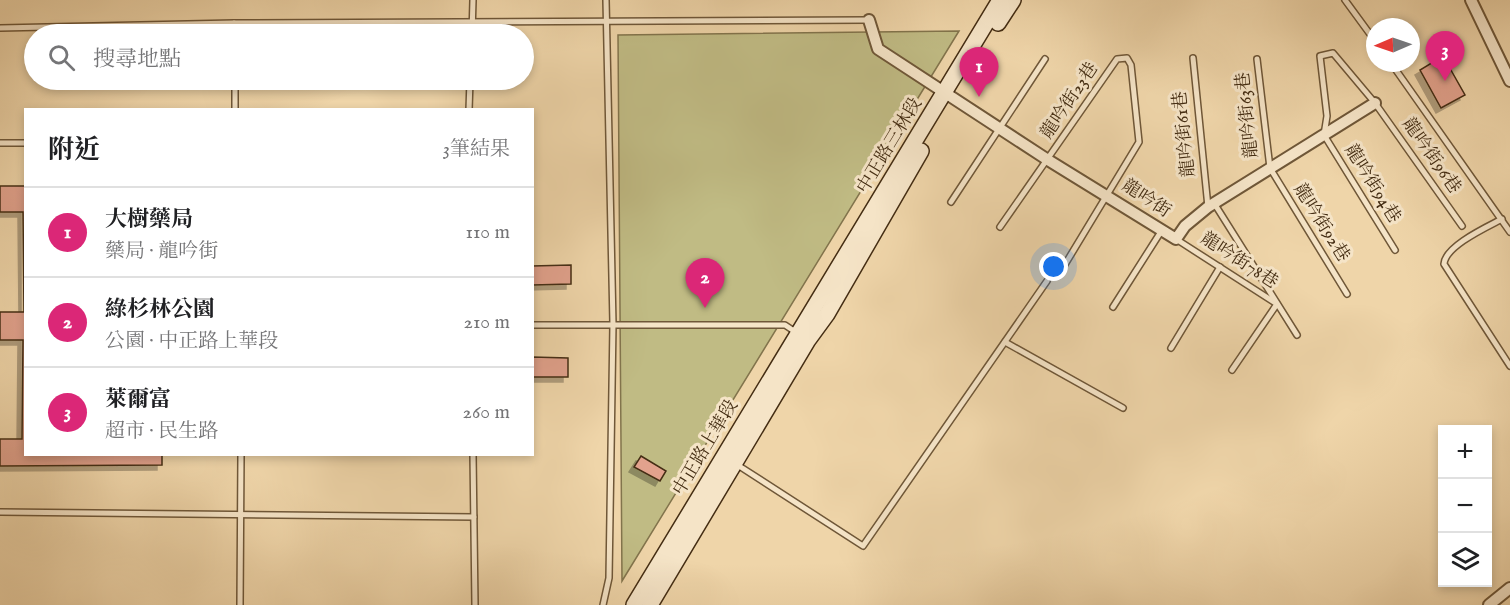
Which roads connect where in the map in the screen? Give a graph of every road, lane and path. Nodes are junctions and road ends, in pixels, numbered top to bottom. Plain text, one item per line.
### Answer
1 (473, 0) edge
2 (606, 0) edge
3 (1000, 0) edge
4 (1013, 0) edge
5 (1345, 0) edge
6 (1475, 2) edge
7 (868, 20) joint
8 (607, 21) junction
9 (473, 22) junction
10 (234, 23) joint
11 (187, 24) edge
12 (24, 27) edge
13 (0, 28) edge
14 (1366, 29) edge
15 (1193, 58) dead end
16 (1045, 59) dead end
17 (1257, 59) dead end
18 (1397, 72) edge
19 (1510, 81) edge
20 (235, 90) edge
21 (470, 90) edge
22 (949, 95) junction
23 (1375, 103) junction
24 (235, 108) edge
25 (469, 108) edge
26 (999, 128) junction
27 (1324, 135) junction
28 (0, 143) edge
29 (24, 143) edge
30 (1048, 160) junction
31 (1270, 168) junction
32 (1108, 195) junction
33 (951, 202) dead end
34 (1211, 205) junction
35 (1502, 219) junction
36 (1462, 226) dead end
37 (1000, 227) dead end
38 (1162, 230) junction
39 (1510, 232) edge
40 (1176, 239) junction
41 (1395, 250) dead end
42 (1220, 267) junction
43 (1058, 276) dead end
44 (1047, 281) dead end
45 (1347, 294) dead end
46 (1277, 304) junction
47 (1113, 307) dead end
48 (811, 312) joint
49 (827, 314) joint
50 (613, 324) junction
51 (534, 325) edge
52 (1297, 335) dead end
53 (803, 337) junction
54 (1005, 342) junction
55 (1171, 348) dead end
56 (1510, 366) edge
57 (1232, 370) dead end
58 (1123, 408) dead end
59 (241, 456) edge
60 (473, 456) edge
61 (734, 463) junction
62 (0, 512) edge
63 (242, 515) junction
64 (474, 517) junction
65 (1510, 588) edge
66 (240, 605) edge
67 (475, 605) edge
68 (603, 605) edge
69 (634, 605) edge
70 (650, 605) edge
71 (1488, 605) edge

1 - 9 lane
2 - 8 lane
3 - 22 main road, 中正路三林段
4 - 22 main road, 中正路三林段
5 - 14 lane
6 - 19 street
7 - 8 lane
7 - 22 street, 龍吟街
8 - 9 lane
8 - 50 lane
9 - 10 lane
10 - 11 lane
12 - 13 lane
15 - 34 lane, 龍吟街61巷
16 - 26 lane
17 - 31 lane, 龍吟街63巷
18 - 35 lane
20 - 24 lane
21 - 25 lane
22 - 26 street, 龍吟街
22 - 48 main road, 中正路三林段
22 - 49 main road, 中正路三林段
23 - 27 street, 龍吟街
23 - 27 lane, 龍吟街96巷
23 - 36 lane, 龍吟街96巷
26 - 30 street, 龍吟街
26 - 33 lane
27 - 31 street, 龍吟街
27 - 41 lane, 龍吟街94巷
28 - 29 lane
30 - 32 street, 龍吟街
30 - 32 lane, 龍吟街23巷
30 - 37 lane, 龍吟街23巷
31 - 34 street, 龍吟街
31 - 45 lane, 龍吟街92巷
32 - 38 street, 龍吟街
32 - 43 lane
34 - 40 street, 龍吟街
34 - 46 lane
35 - 39 lane
35 - 56 lane
38 - 40 street, 龍吟街
38 - 47 lane
40 - 42 lane, 龍吟街78巷
42 - 46 lane, 龍吟街78巷
42 - 55 lane
44 - 54 lane
46 - 52 lane
46 - 57 lane, 龍吟街78巷
48 - 53 main road, 中正路上華段
49 - 53 main road, 中正路上華段
50 - 51 lane
50 - 53 lane
50 - 68 lane
53 - 61 main road, 中正路上華段
53 - 69 main road, 中正路上華段
54 - 58 lane
54 - 61 lane
59 - 63 lane
60 - 64 lane
61 - 70 main road, 中正路上華段
62 - 63 lane
63 - 64 lane
63 - 66 lane
64 - 67 lane
65 - 71 street

